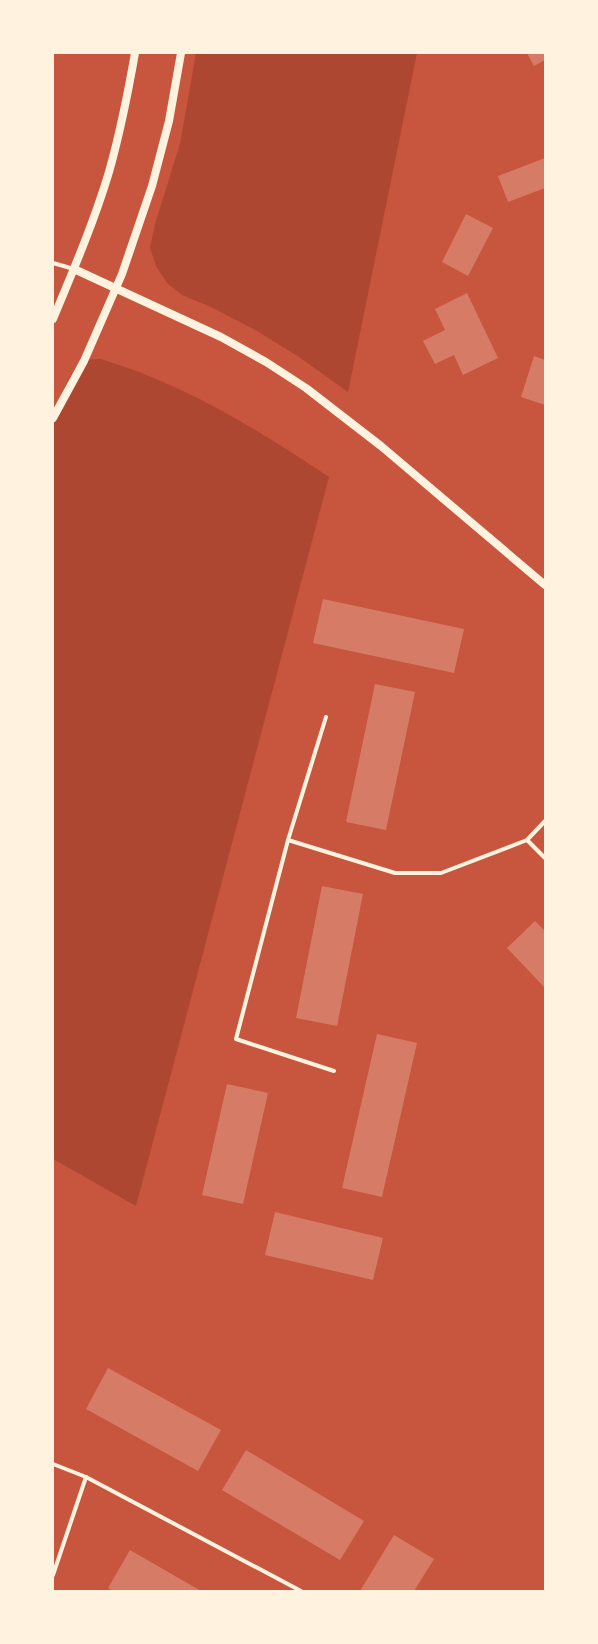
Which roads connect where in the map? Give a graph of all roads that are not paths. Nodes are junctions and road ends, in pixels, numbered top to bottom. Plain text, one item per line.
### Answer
1 (135, 53) edge
2 (181, 53) edge
3 (53, 263) edge
4 (74, 269) junction
5 (116, 289) junction
6 (53, 320) edge
7 (53, 418) edge
8 (545, 585) edge
9 (326, 717) dead end
10 (545, 820) edge
11 (288, 840) junction
12 (527, 840) junction
13 (545, 858) edge
14 (334, 1071) dead end
15 (53, 1464) edge
16 (86, 1476) junction
17 (53, 1575) edge
18 (301, 1591) edge

1 - 4 main road
2 - 5 main road
3 - 4 street
4 - 5 main road
4 - 6 main road
5 - 7 main road
5 - 8 main road
9 - 11 street
10 - 12 street
11 - 12 street
11 - 14 street
12 - 13 street
15 - 16 street
16 - 17 street
16 - 18 street

